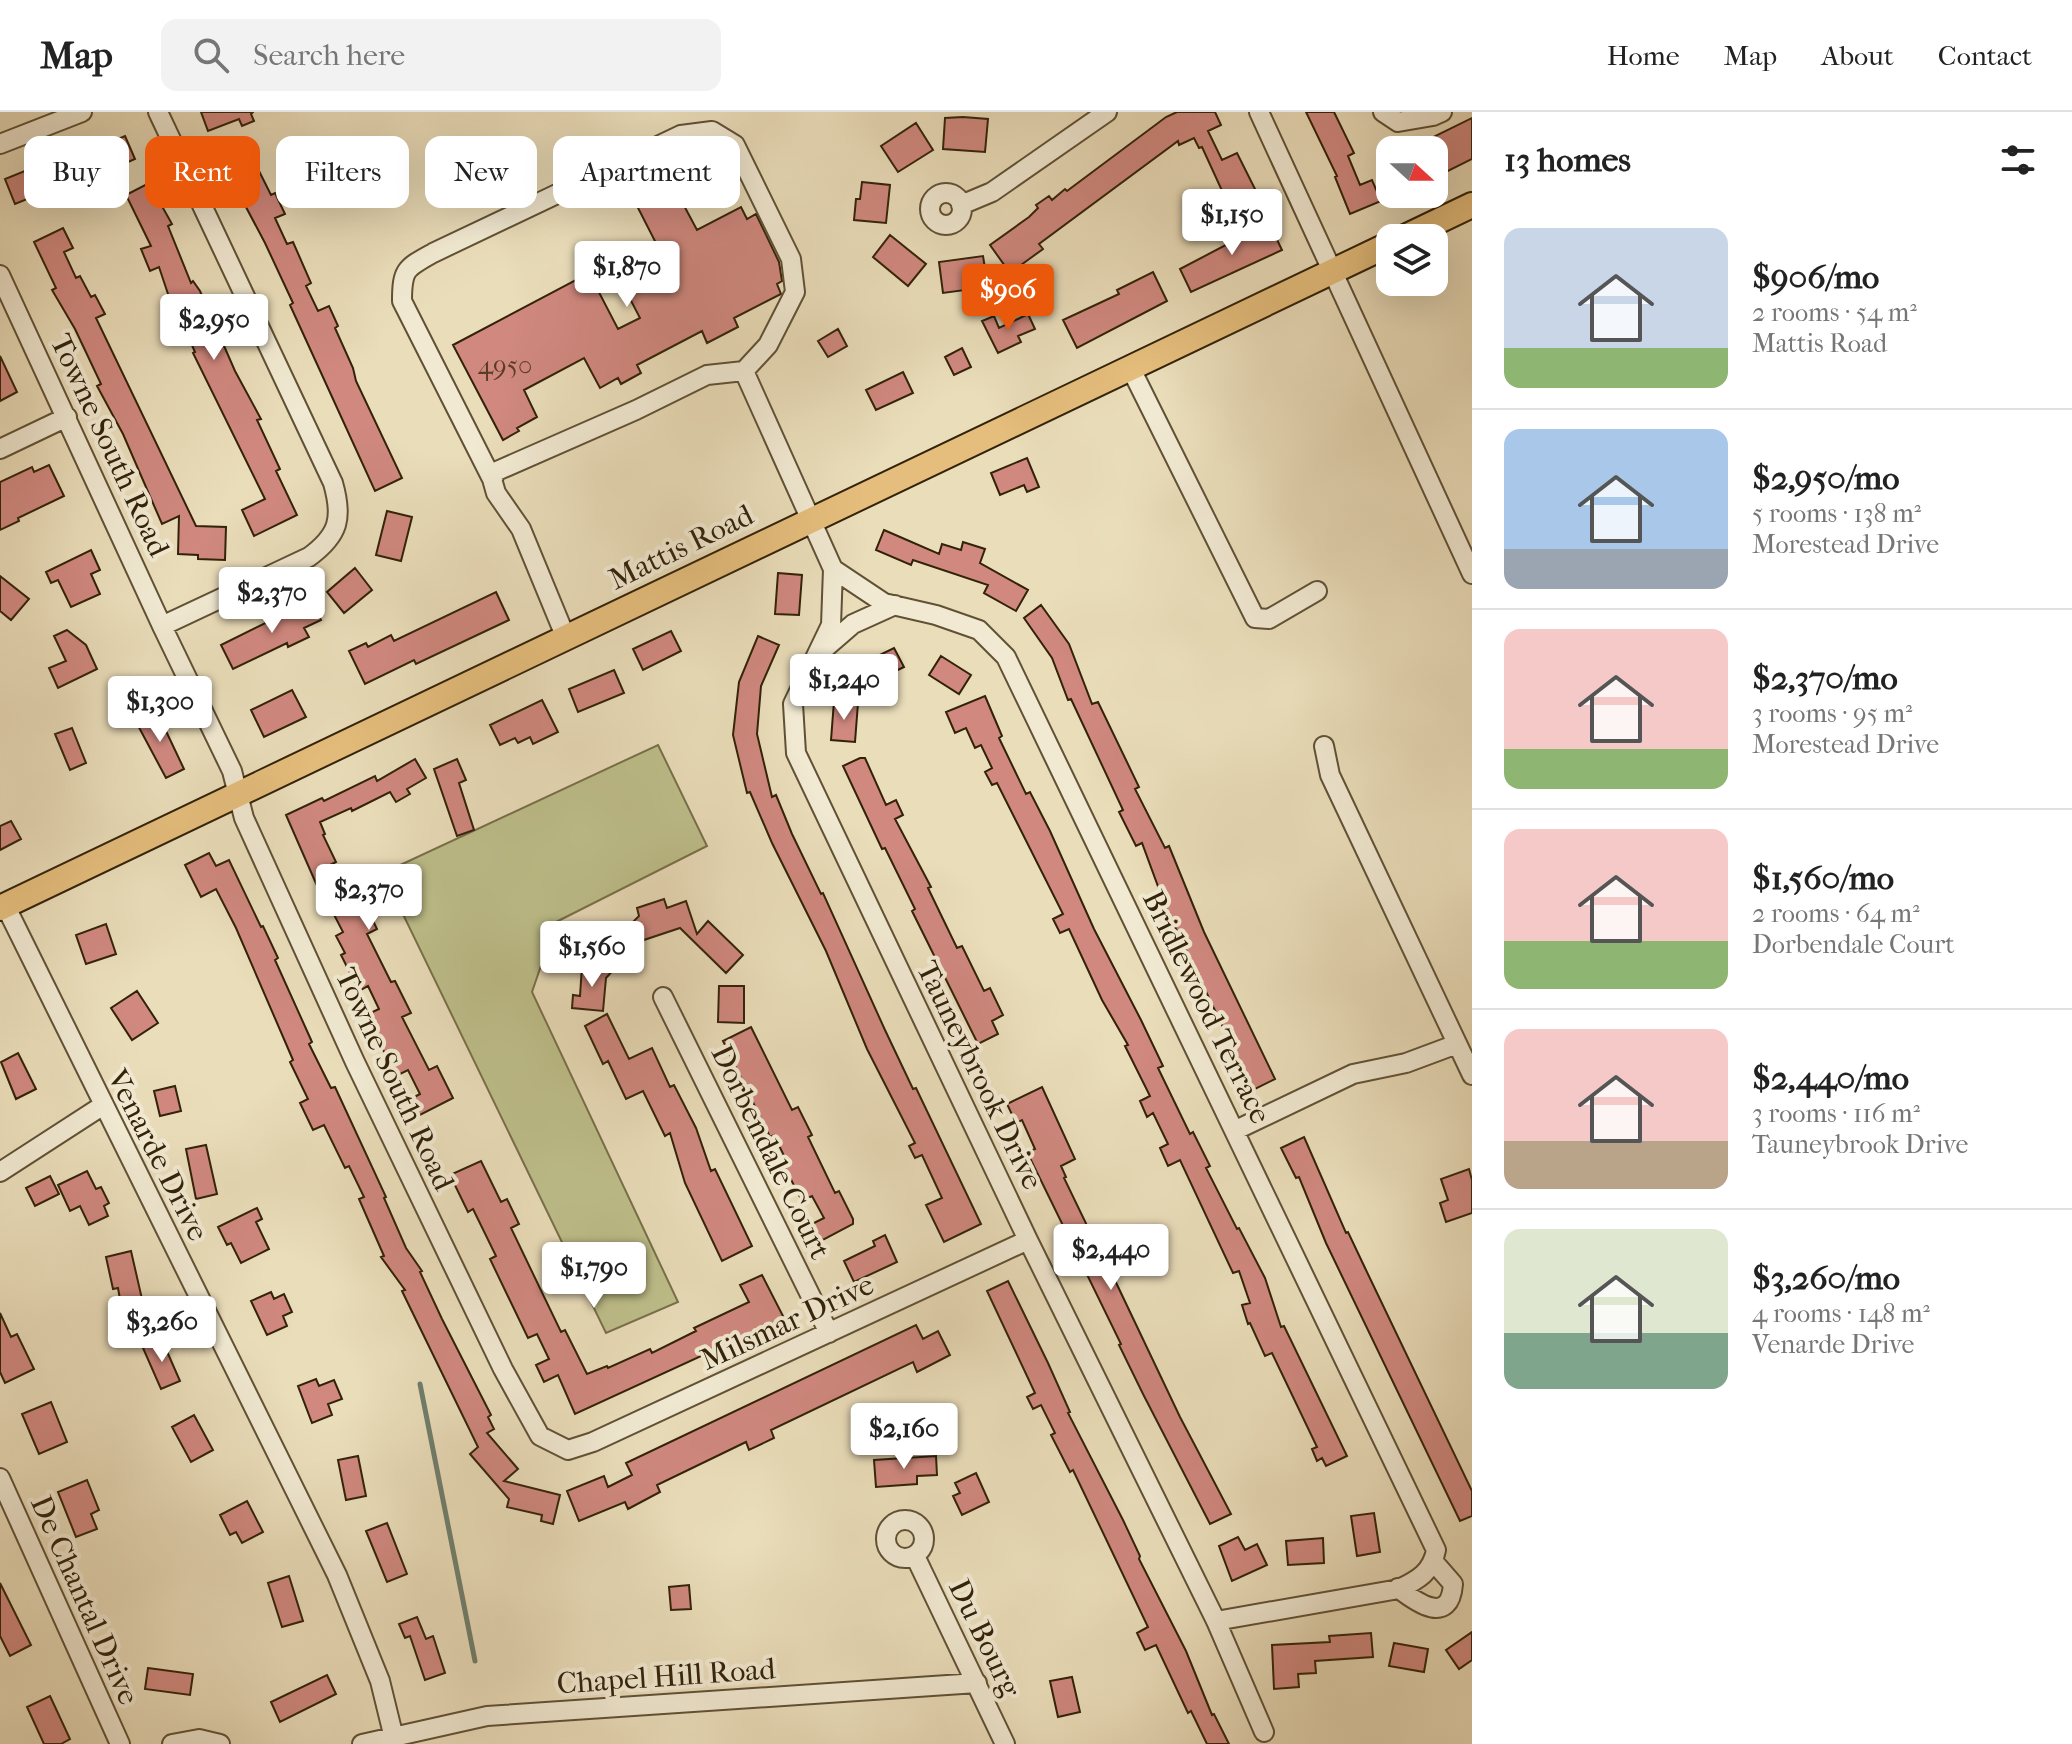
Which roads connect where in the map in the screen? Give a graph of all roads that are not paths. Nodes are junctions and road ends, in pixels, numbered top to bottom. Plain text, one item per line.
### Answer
1 (82, 112) edge
2 (158, 112) edge
3 (1107, 112) edge
4 (1259, 112) edge
5 (1383, 112) edge
6 (1442, 112) edge
7 (0, 144) edge
8 (961, 205) dead end
9 (1472, 205) edge
10 (1432, 224) edge
11 (1376, 251) edge
12 (1331, 272) junction
13 (0, 275) edge
14 (1131, 369) junction
15 (744, 371) junction
16 (67, 417) junction
17 (0, 449) edge
18 (492, 479) junction
19 (812, 520) junction
20 (833, 569) junction
21 (1472, 574) edge
22 (1317, 591) dead end
23 (895, 605) junction
24 (162, 626) junction
25 (566, 638) junction
26 (818, 655) junction
27 (1324, 746) dead end
28 (238, 795) junction
29 (2, 906) edge
30 (663, 997) dead end
31 (1457, 1044) junction
32 (1472, 1075) edge
33 (102, 1106) junction
34 (1236, 1130) junction
35 (0, 1172) edge
36 (1028, 1240) junction
37 (829, 1333) junction
38 (568, 1450) joint
39 (0, 1478) edge
40 (915, 1556) dead end
41 (1433, 1561) junction
42 (1398, 1588) junction
43 (1216, 1621) junction
44 (977, 1683) junction
45 (1264, 1732) dead end
46 (394, 1738) junction
47 (120, 1744) edge
48 (172, 1744) edge
49 (220, 1744) edge
50 (362, 1744) edge
51 (1005, 1744) edge

1 - 7 street
2 - 24 street
3 - 8 street
4 - 12 street
5 - 6 street
9 - 10 main road
11 - 12 main road, Mattis Road
12 - 14 main road, Mattis Road
12 - 21 street
13 - 16 street, Towne South Road
14 - 19 main road, Mattis Road
14 - 22 street
15 - 18 street
15 - 18 street
15 - 19 street, Tauneybrook Drive
16 - 17 street
16 - 24 street, Towne South Road
18 - 25 street
19 - 20 street, Tauneybrook Drive
19 - 25 main road, Mattis Road
20 - 23 street, Bridlewood Terrace
20 - 26 street, Tauneybrook Drive
23 - 26 street, Tauneybrook Drive
23 - 34 street, Bridlewood Terrace
24 - 28 street, Towne South Road
25 - 28 main road, Mattis Road
26 - 36 street, Tauneybrook Drive
27 - 31 street
28 - 29 main road, Mattis Road
28 - 38 street, Towne South Road
29 - 33 street, Venarde Drive
30 - 37 street, Dorbendale Court
31 - 32 street
31 - 34 street
33 - 35 street
33 - 46 street, Venarde Drive
34 - 41 street, Bridlewood Terrace
36 - 37 street, Milsmar Drive
36 - 43 street, Tauneybrook Drive
37 - 38 street, Milsmar Drive
39 - 47 street, De Chantal Drive
40 - 44 street, Du Bourg
41 - 42 street
41 - 42 street, Bridlewood Terrace
42 - 43 street
43 - 45 street, Tauneybrook Drive
44 - 46 street, Chapel Hill Road
44 - 51 street, Du Bourg
46 - 50 street, Chapel Hill Road
48 - 49 street

